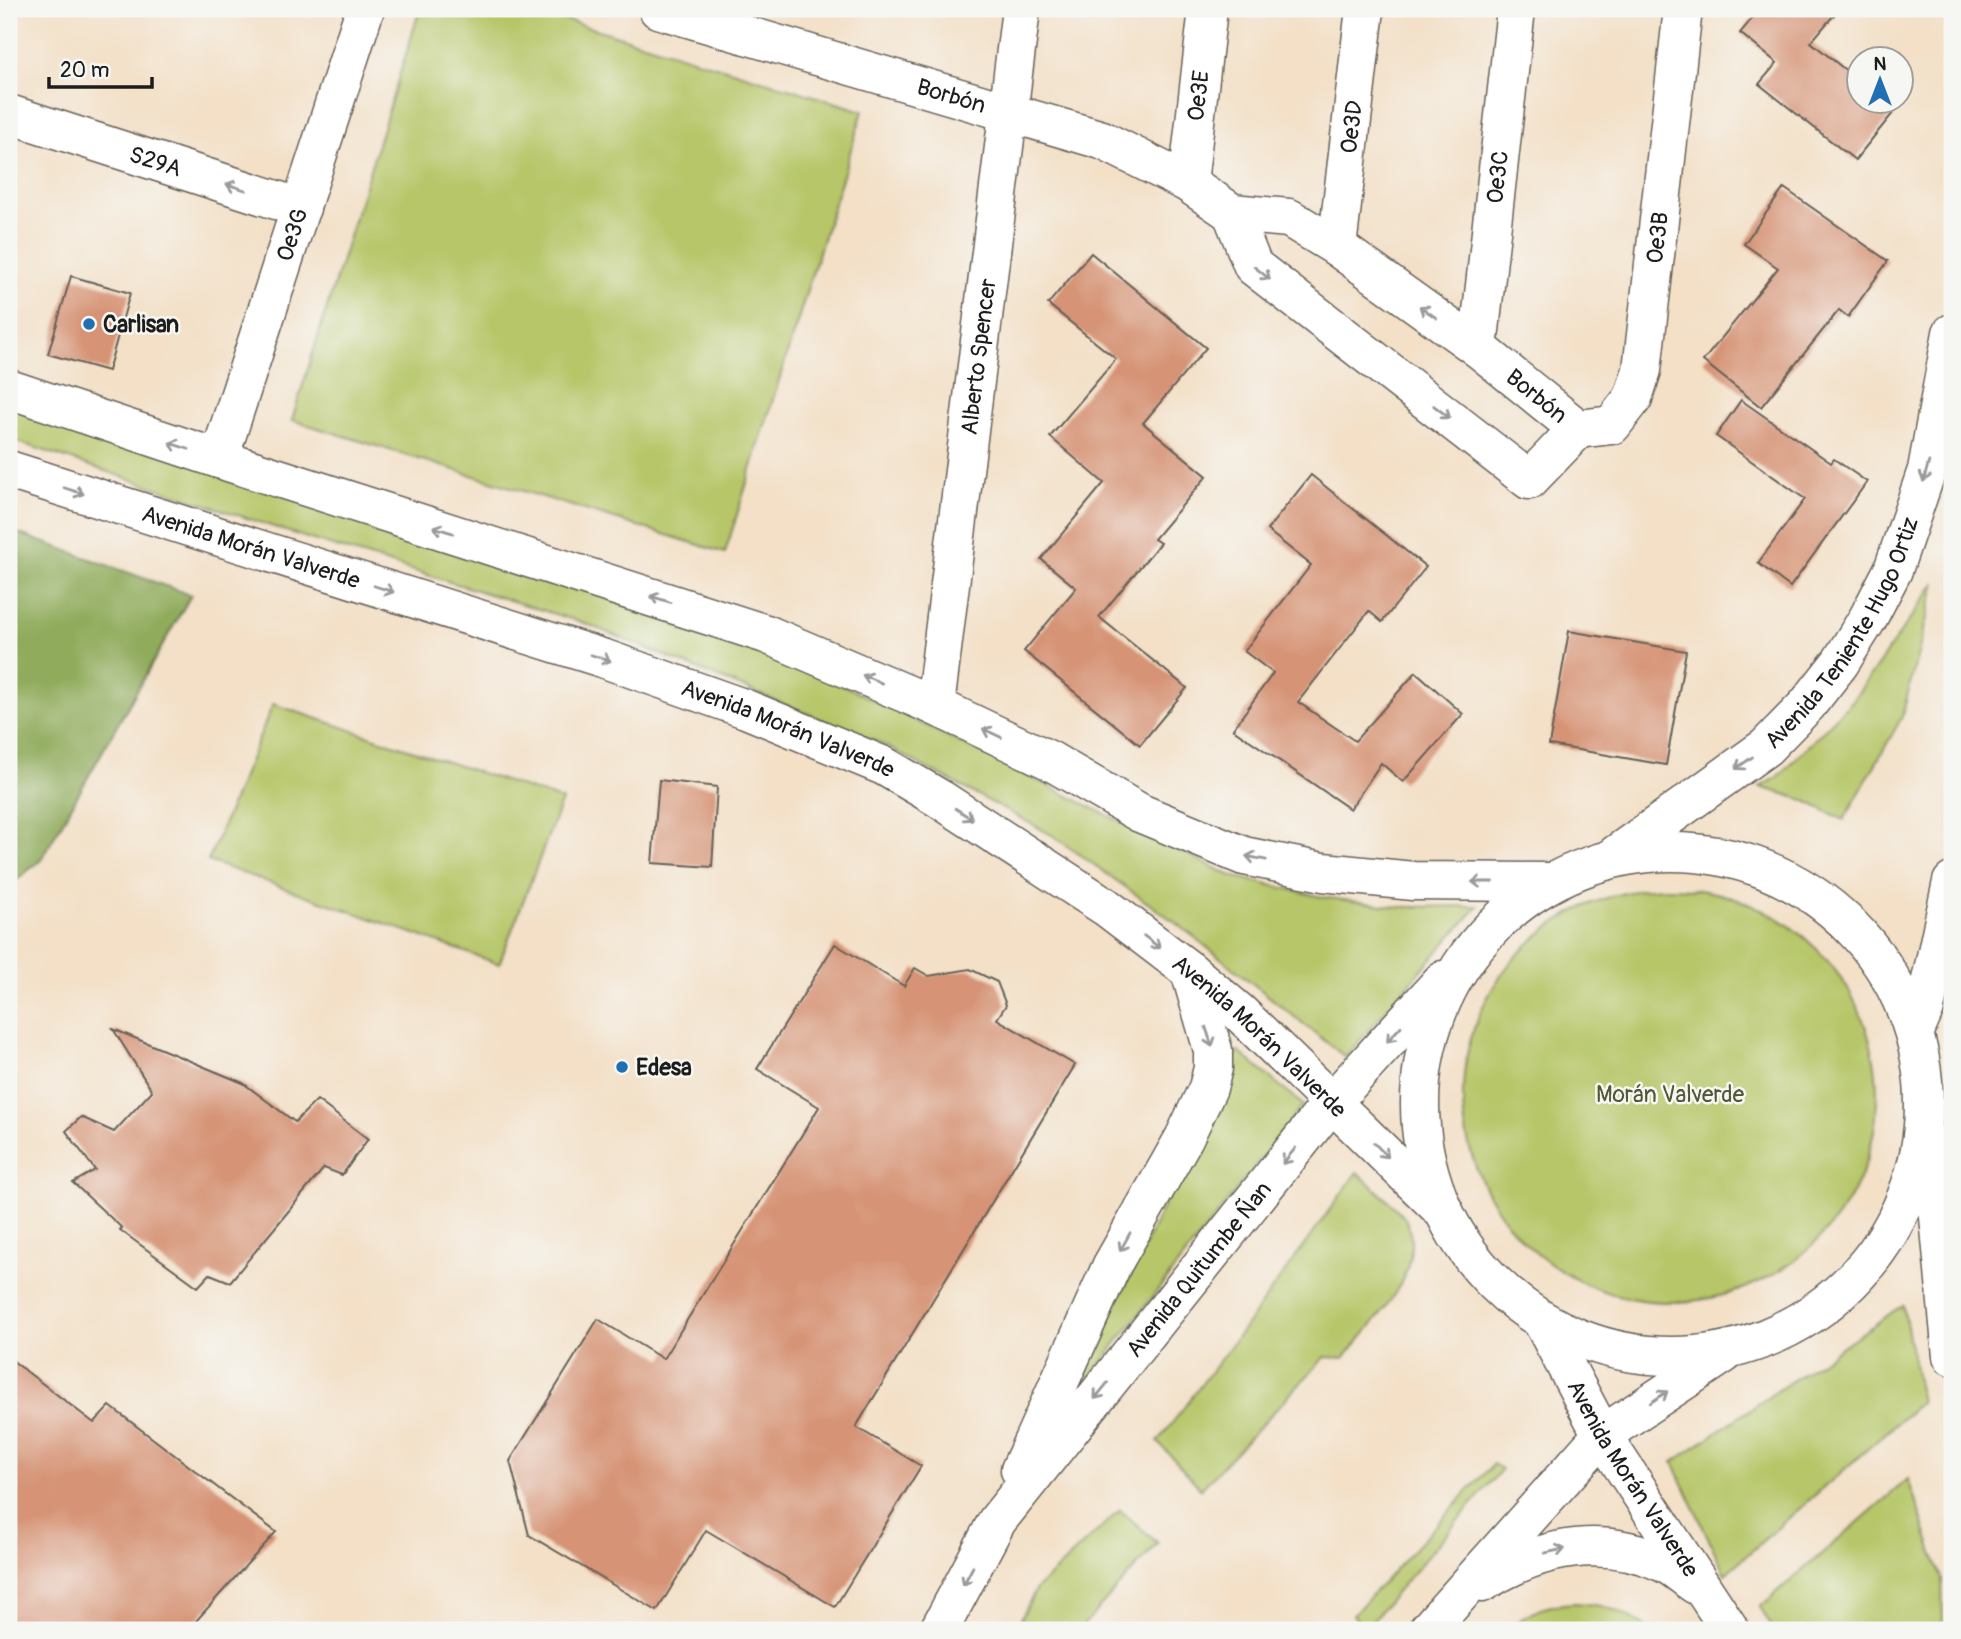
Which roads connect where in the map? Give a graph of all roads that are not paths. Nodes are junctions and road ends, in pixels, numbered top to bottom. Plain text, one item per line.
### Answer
1 (365, 9) edge
2 (658, 9) edge
3 (1021, 9) edge
4 (1208, 9) edge
5 (1365, 9) edge
6 (1517, 9) edge
7 (1683, 9) edge
8 (1009, 111) junction
9 (9, 114) edge
10 (1188, 183) junction
11 (300, 208) junction
12 (1233, 213) junction
13 (1336, 247) junction
14 (1952, 332) edge
15 (1478, 348) junction
16 (9, 389) edge
17 (1578, 429) junction
18 (219, 459) junction
19 (9, 470) edge
20 (935, 706) junction
21 (1614, 856) junction
22 (1550, 882) junction
23 (1952, 882) edge
24 (1489, 929) junction
25 (1190, 971) junction
26 (1952, 978) edge
27 (1920, 1018) junction
28 (1926, 1080) junction
29 (1332, 1102) junction
30 (1442, 1210) junction
31 (1542, 1321) junction
32 (1729, 1350) junction
33 (1952, 1356) edge
34 (1602, 1435) junction
35 (998, 1521) junction
36 (1703, 1590) junction
37 (1440, 1617) edge
38 (939, 1630) edge
39 (1730, 1630) edge

1 - 11 main road, Oe3G
2 - 8 main road, Borbón
3 - 8 main road, Alberto Spencer
4 - 10 main road, Oe3E
5 - 13 main road, Oe3D
6 - 15 main road, Oe3C
7 - 17 main road, Oe3B
8 - 10 main road, Borbón
8 - 20 main road, Alberto Spencer
11 -> 9 main road, S29A
10 - 12 main road, Borbón
11 - 18 main road, Oe3G
12 - 13 main road, Borbón
12 -> 17 main road, Borbón
15 -> 13 main road, Borbón
14 -> 21 main road, Avenida Teniente Hugo Ortiz
15 - 17 main road, Borbón
18 -> 16 main road
20 -> 18 main road
19 -> 25 main road, Avenida Morán Valverde
22 -> 20 main road
21 - 22 main road
21 - 27 main road
22 - 24 main road
23 - 27 main road
24 -> 29 main road, Avenida Quitumbe Ñan
24 - 30 main road
25 - 29 main road, Avenida Morán Valverde
25 -> 35 main road
26 - 27 main road
27 - 28 main road
28 - 32 main road
28 - 33 main road
29 -> 30 main road, Avenida Morán Valverde
29 -> 35 main road, Avenida Quitumbe Ñan
30 - 31 main road
31 - 32 main road
31 - 34 main road, Avenida Morán Valverde
34 -> 32 main road
34 - 36 main road, Avenida Morán Valverde
34 - 37 main road
35 -> 38 main road, Avenida Quitumbe Ñan
37 -> 36 main road
36 - 39 main road, Avenida Morán Valverde

